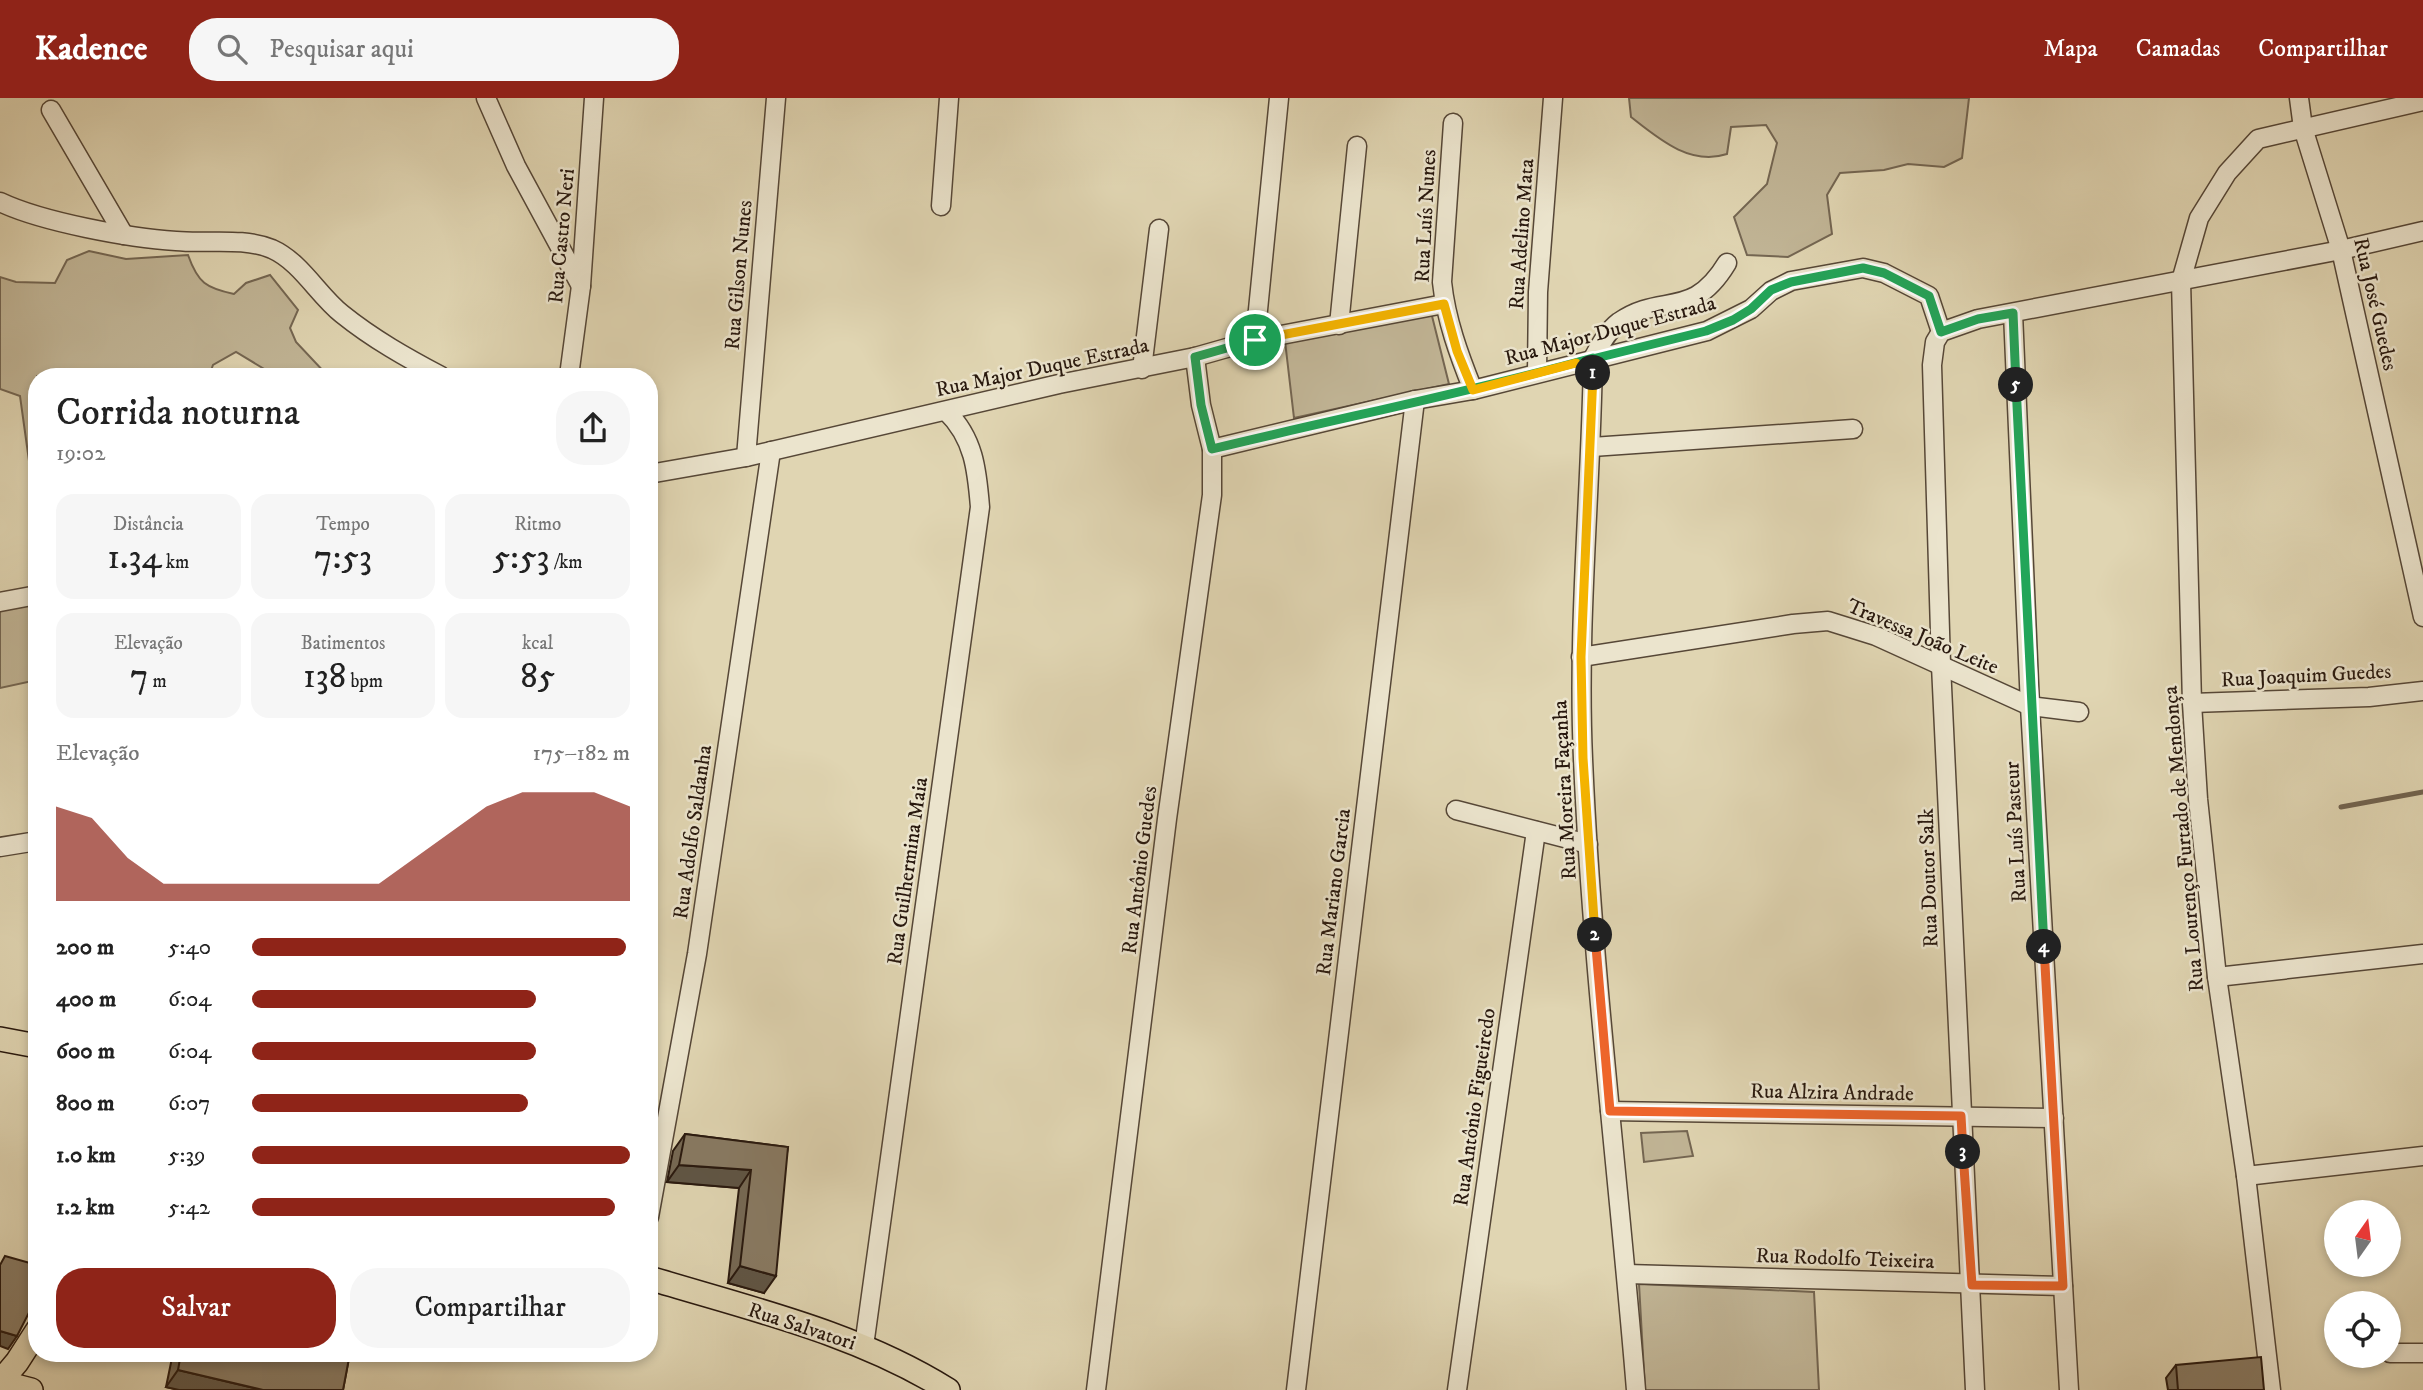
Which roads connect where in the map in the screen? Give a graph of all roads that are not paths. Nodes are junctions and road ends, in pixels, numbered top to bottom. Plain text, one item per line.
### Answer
1 (486, 98) edge
2 (594, 98) edge
3 (776, 98) edge
4 (950, 98) edge
5 (1279, 98) edge
6 (1553, 98) edge
7 (2298, 98) edge
8 (2423, 101) edge
9 (51, 110) dead end
10 (1453, 123) dead end
11 (2303, 128) junction
12 (1357, 146) dead end
13 (0, 202) edge
14 (942, 206) dead end
15 (1158, 229) dead end
16 (2423, 231) edge
17 (124, 235) junction
18 (2341, 250) junction
19 (1727, 263) dead end
20 (2181, 281) junction
21 (581, 286) junction
22 (1444, 304) junction
23 (2013, 313) junction
24 (1339, 325) junction
25 (1941, 332) junction
26 (1255, 340) junction
27 (1195, 357) junction
28 (1593, 358) junction
29 (426, 368) edge
30 (570, 368) edge
31 (1142, 369) junction
32 (1537, 373) junction
33 (1473, 390) junction
34 (1415, 400) junction
35 (946, 411) junction
36 (1853, 429) dead end
37 (1592, 447) junction
38 (1212, 449) junction
39 (771, 451) junction
40 (746, 457) junction
41 (658, 472) edge
42 (28, 597) edge
43 (0, 602) edge
44 (2423, 617) edge
45 (1581, 657) junction
46 (1941, 666) junction
47 (2423, 691) edge
48 (2192, 703) junction
49 (2030, 706) junction
50 (2079, 712) dead end
51 (1456, 810) dead end
52 (1536, 831) junction
53 (28, 842) edge
54 (1588, 844) junction
55 (0, 847) edge
56 (2423, 954) edge
57 (2217, 977) junction
58 (0, 1039) edge
59 (28, 1044) edge
60 (1610, 1111) junction
61 (1961, 1116) junction
62 (2054, 1118) junction
63 (2423, 1156) edge
64 (658, 1168) edge
65 (2246, 1176) junction
66 (1627, 1274) junction
67 (658, 1282) edge
68 (1972, 1285) junction
69 (2063, 1286) junction
70 (28, 1346) edge
71 (864, 1346) junction
72 (2401, 1353) edge
73 (2423, 1353) edge
74 (0, 1382) edge
75 (31, 1390) edge
76 (948, 1390) edge
77 (1096, 1390) edge
78 (1296, 1390) edge
79 (1457, 1390) edge
80 (1636, 1390) edge
81 (1975, 1390) edge
82 (2069, 1390) edge
83 (2271, 1390) edge

1 - 21 street
2 - 21 street, Rua Castro Neri
3 - 40 street, Rua Gilson Nunes
4 - 14 street
5 - 26 street
6 - 32 street, Rua Adelino Mata
7 - 11 street, Rua José Guedes
8 - 11 street
9 - 17 street
10 - 22 street, Rua Luís Nunes
11 - 18 street, Rua José Guedes
11 - 20 street
12 - 24 street
13 - 17 street
15 - 31 street
16 - 18 street
17 - 29 street
18 - 20 street
18 - 44 street, Rua José Guedes
19 - 28 street
20 - 23 street
20 - 48 street, Rua Lourenço Furtado de Mendonça
21 - 30 street, Rua Castro Neri
22 - 24 street, Rua Major Duque Estrada
22 - 33 street, Rua Luís Nunes
23 - 25 street
23 - 49 street, Rua Luís Pasteur
24 - 26 street, Rua Major Duque Estrada
25 - 28 street, Rua Major Duque Estrada
25 - 46 street, Rua Doutor Salk
26 - 27 street, Rua Major Duque Estrada
27 - 31 street, Rua Major Duque Estrada
27 - 38 street, Rua Antônio Guedes
28 - 32 street, Rua Major Duque Estrada
28 - 37 street, Rua Moreira Façanha
31 - 35 street, Rua Major Duque Estrada
32 - 33 street, Rua Major Duque Estrada
33 - 34 street, Rua Major Duque Estrada
34 - 38 street, Rua Major Duque Estrada
34 - 78 street, Rua Mariano Garcia
35 - 39 street, Rua Major Duque Estrada
35 - 71 street, Rua Guilhermina Maia
36 - 37 street
37 - 45 street, Rua Moreira Façanha
38 - 77 street, Rua Antônio Guedes
39 - 40 street, Rua Major Duque Estrada
39 - 64 street, Rua Adolfo Saldanha
40 - 41 street, Rua Major Duque Estrada
42 - 43 street
45 - 46 street, Travessa João Leite
45 - 54 street, Rua Moreira Façanha
46 - 49 street, Travessa João Leite
46 - 61 street, Rua Doutor Salk
47 - 48 street, Rua Joaquim Guedes
48 - 57 street, Rua Lourenço Furtado de Mendonça
49 - 50 street, Travessa João Leite
49 - 62 street, Rua Luís Pasteur
51 - 52 street
52 - 54 street
52 - 79 street, Rua Antônio Figueiredo
53 - 55 street
54 - 60 street, Rua Moreira Façanha
56 - 57 street
57 - 65 street, Rua Lourenço Furtado de Mendonça
58 - 59 main road
60 - 61 street, Rua Alzira Andrade
60 - 66 street, Rua Moreira Façanha
61 - 62 street, Rua Alzira Andrade
61 - 68 street, Rua Doutor Salk
62 - 69 street, Rua Luís Pasteur
63 - 65 street
65 - 83 street, Rua Lourenço Furtado de Mendonça
66 - 68 street, Rua Rodolfo Teixeira
66 - 80 street, Rua Moreira Façanha
67 - 71 main road, Rua Salvatori
68 - 69 street, Rua Rodolfo Teixeira
68 - 81 street, Rua Doutor Salk
69 - 82 street, Rua Luís Pasteur
70 - 74 main road
71 - 76 main road, Rua Salvatori
72 - 73 street
74 - 75 main road

